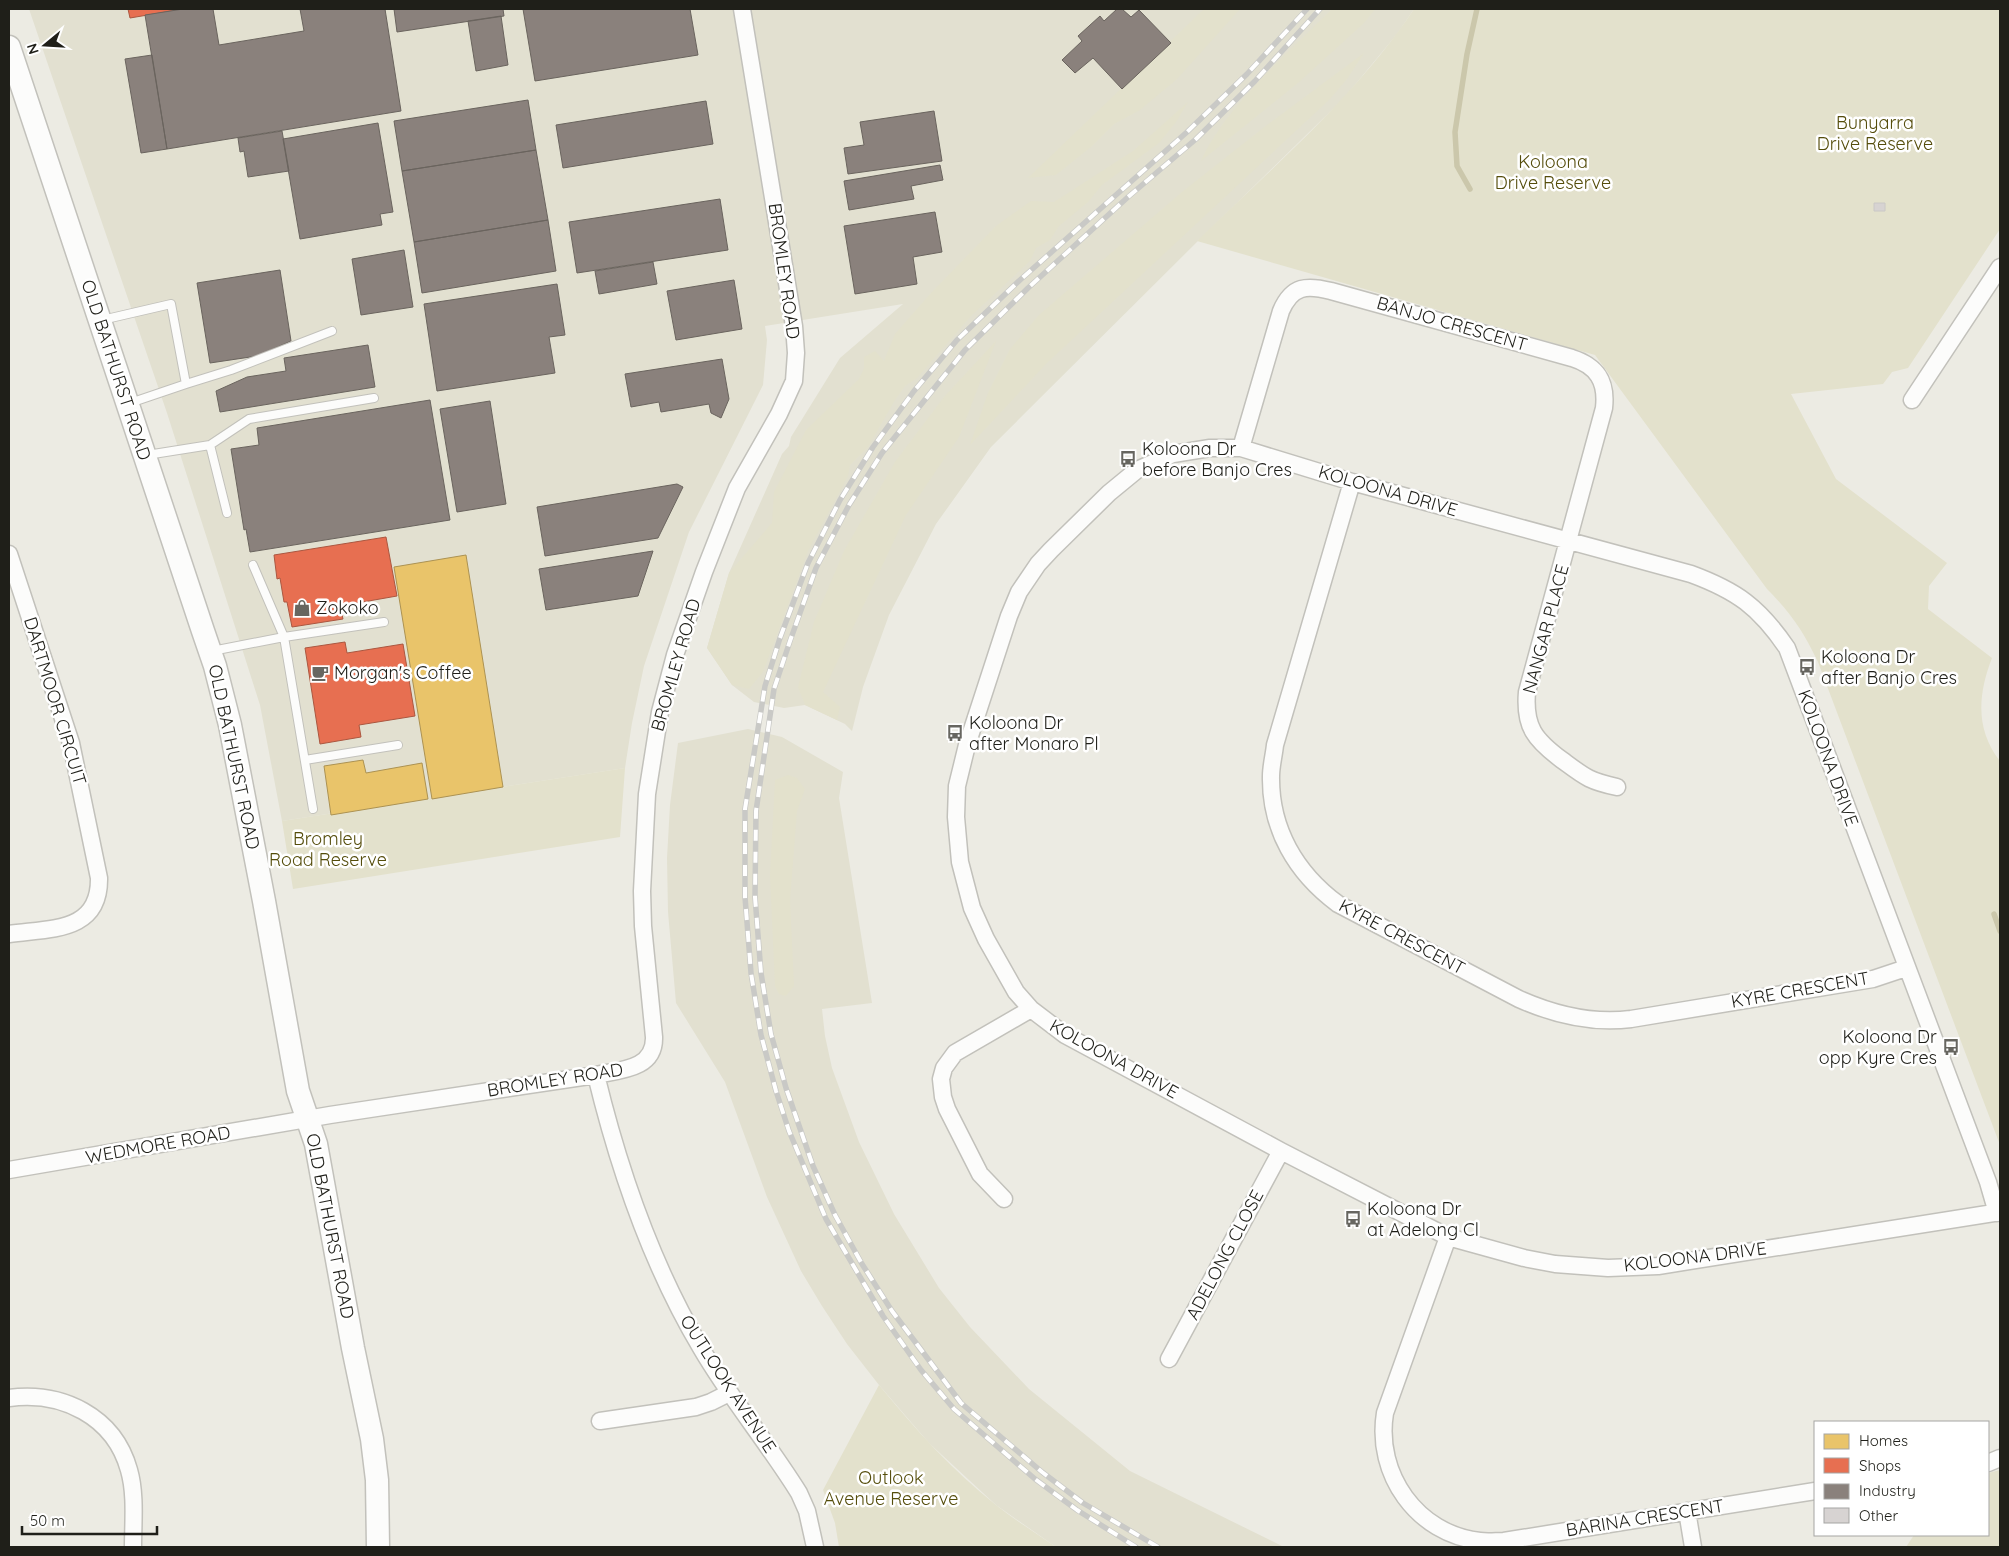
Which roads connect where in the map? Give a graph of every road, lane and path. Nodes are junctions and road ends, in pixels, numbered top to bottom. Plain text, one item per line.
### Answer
1 (742, 9) edge
2 (9, 46) edge
3 (2000, 267) edge
4 (100, 321) junction
5 (332, 331) dead end
6 (186, 384) junction
7 (374, 398) dead end
8 (1912, 400) dead end
9 (128, 403) junction
10 (210, 445) junction
11 (1241, 448) junction
12 (145, 455) junction
13 (1352, 482) junction
14 (227, 513) dead end
15 (1569, 542) junction
16 (9, 554) edge
17 (253, 565) dead end
18 (384, 622) dead end
19 (284, 637) junction
20 (210, 651) junction
21 (398, 744) dead end
22 (305, 760) junction
23 (1618, 787) dead end
24 (313, 809) dead end
25 (9, 934) edge
26 (1906, 968) junction
27 (1031, 1009) junction
28 (596, 1075) junction
29 (308, 1119) junction
30 (1281, 1151) junction
31 (9, 1170) edge
32 (1004, 1199) dead end
33 (1999, 1212) edge
34 (1448, 1237) junction
35 (1169, 1359) dead end
36 (729, 1392) junction
37 (9, 1398) edge
38 (600, 1421) dead end
39 (1814, 1491) edge
40 (1687, 1511) junction
41 (133, 1547) edge
42 (378, 1547) edge
43 (815, 1547) edge
44 (1693, 1547) edge

1 - 28 street, BROMLEY ROAD
2 - 4 main road, OLD BATHURST ROAD
3 - 8 street
4 - 6 lane
4 - 9 main road, OLD BATHURST ROAD
5 - 6 lane
6 - 9 lane
7 - 10 lane
9 - 12 main road, OLD BATHURST ROAD
10 - 12 lane
10 - 14 lane
11 - 13 street, KOLOONA DRIVE
11 - 15 street, BANJO CRESCENT
11 - 27 street, KOLOONA DRIVE
12 - 20 main road, OLD BATHURST ROAD
13 - 15 street, KOLOONA DRIVE
13 - 26 street, KYRE CRESCENT
15 - 23 street, NANGAR PLACE
15 - 26 street, KOLOONA DRIVE
16 - 25 street, DARTMOOR CIRCUIT
17 - 19 lane
18 - 19 lane
19 - 20 lane
19 - 22 lane
20 - 29 main road, OLD BATHURST ROAD
21 - 22 lane
22 - 24 lane
26 - 33 street, KOLOONA DRIVE
27 - 30 street, KOLOONA DRIVE
27 - 32 street
28 - 29 street, BROMLEY ROAD
28 - 36 street, OUTLOOK AVENUE
29 - 31 street, WEDMORE ROAD
29 - 42 main road, OLD BATHURST ROAD
30 - 34 street, KOLOONA DRIVE
30 - 35 street, ADELONG CLOSE
33 - 34 street, KOLOONA DRIVE
34 - 40 street, BARINA CRESCENT
36 - 38 street
36 - 43 street, OUTLOOK AVENUE
37 - 41 street
39 - 40 street, BARINA CRESCENT
40 - 44 street

